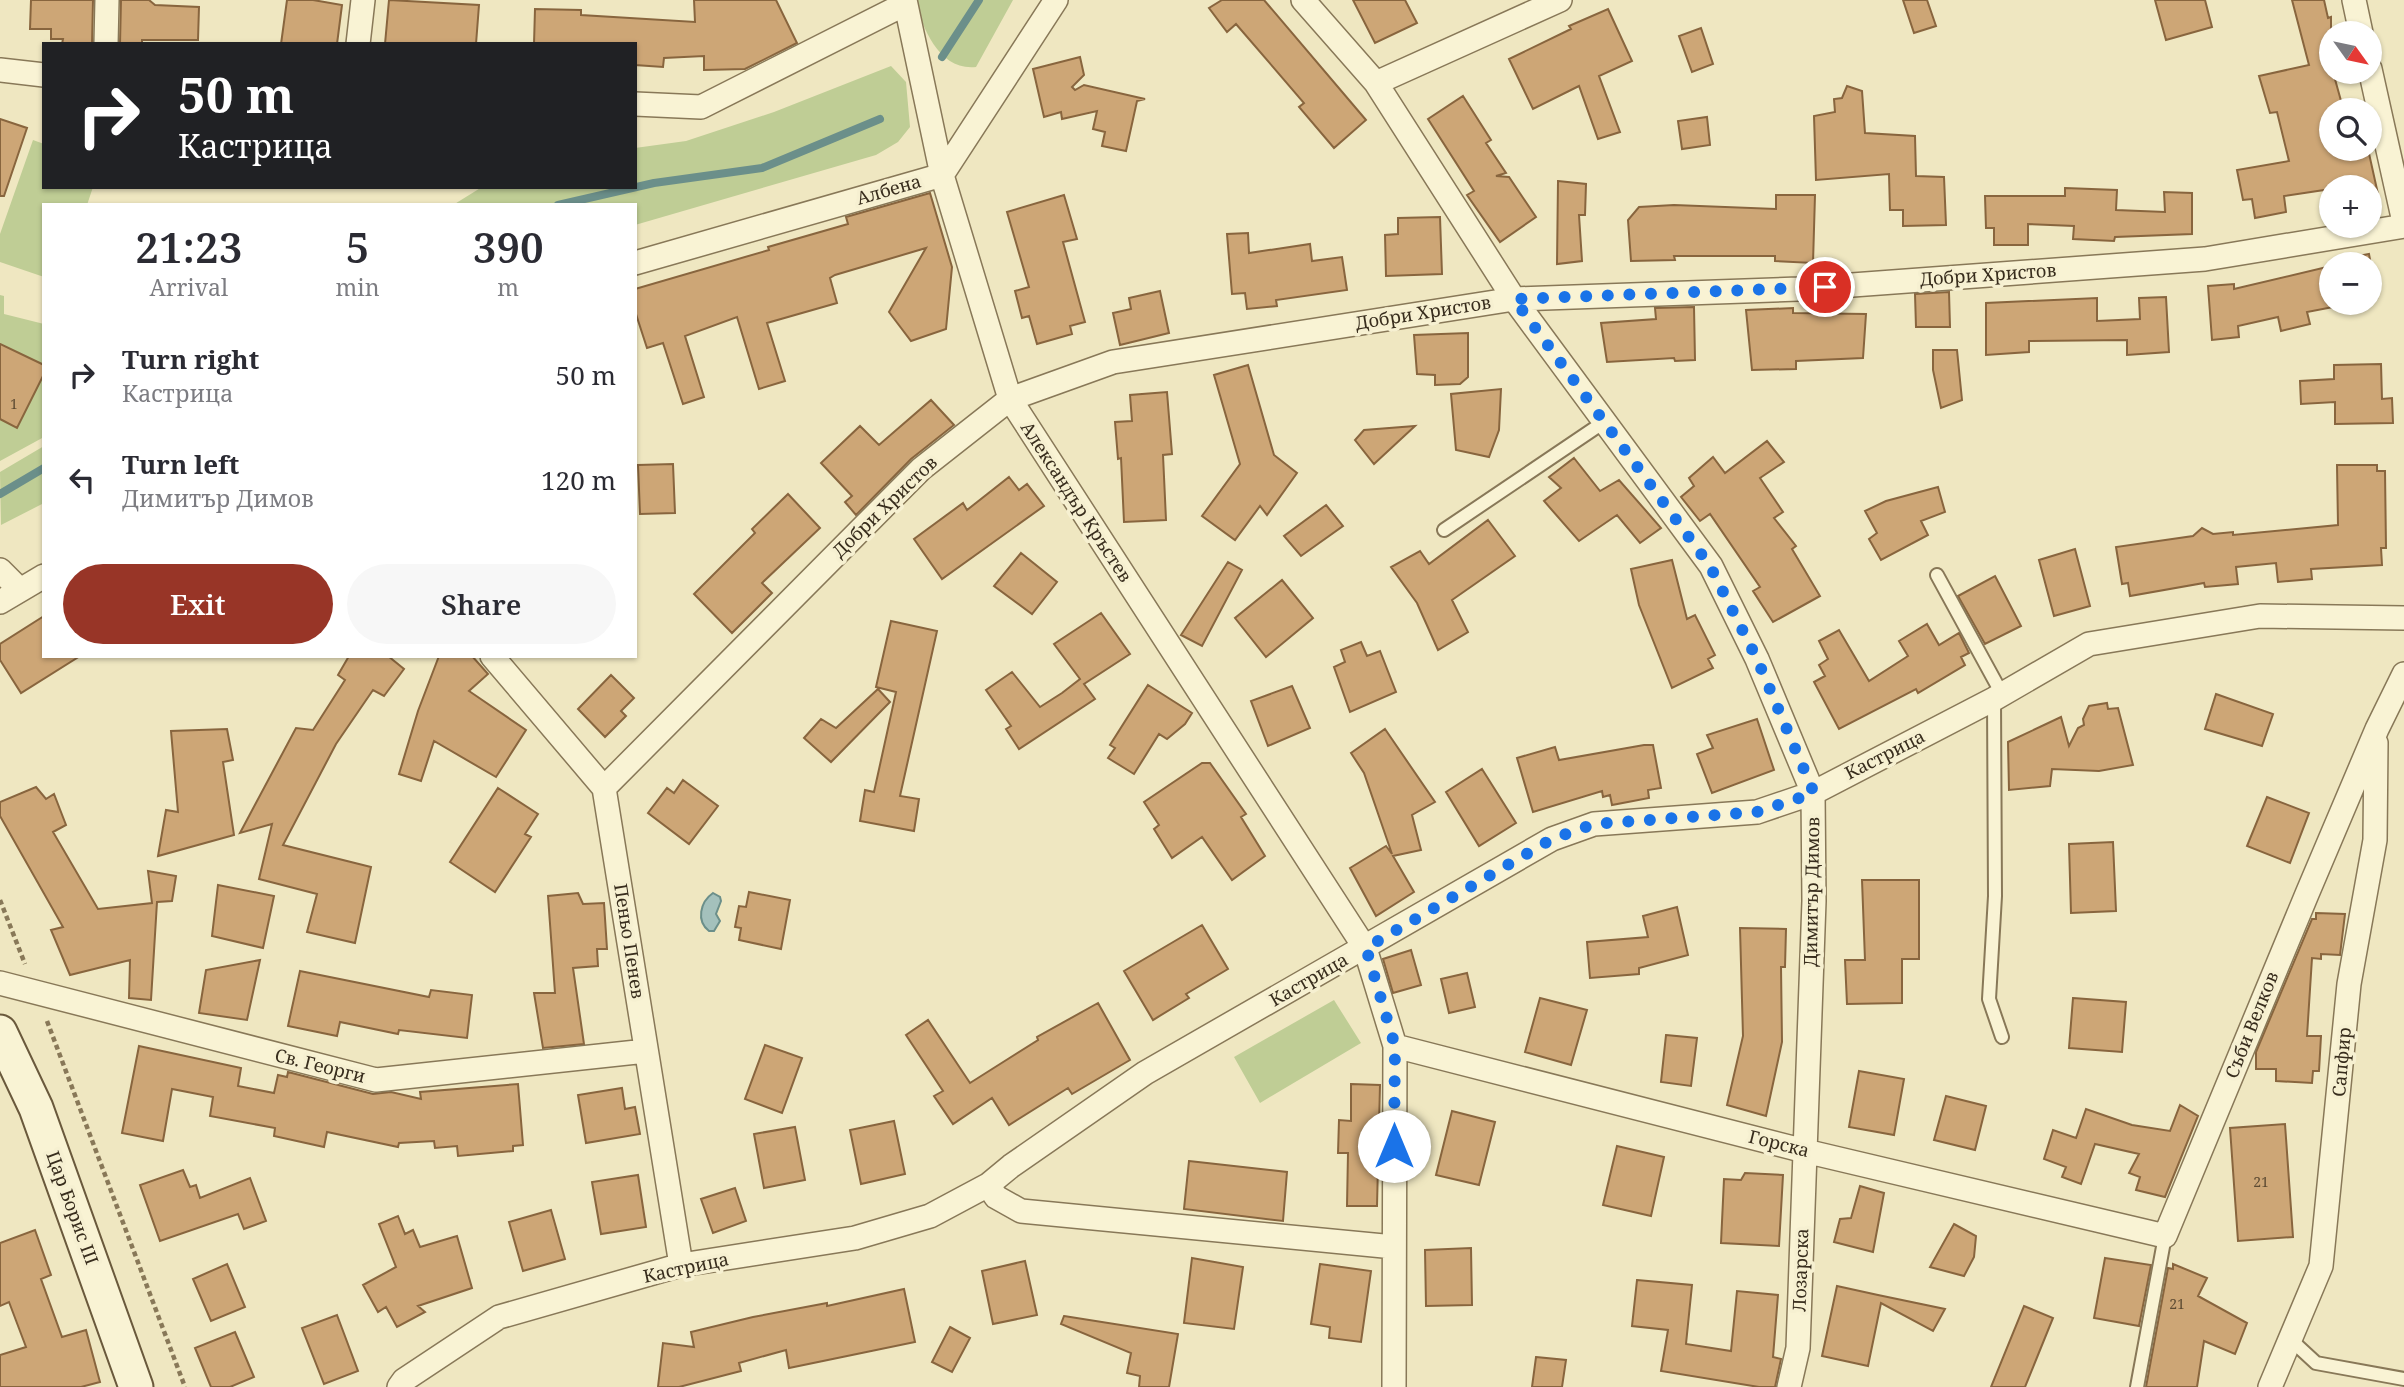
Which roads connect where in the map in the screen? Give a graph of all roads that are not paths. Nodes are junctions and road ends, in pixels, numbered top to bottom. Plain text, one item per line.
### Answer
1 (107, 0) edge
2 (363, 0) edge
3 (1056, 0) edge
4 (1303, 0) edge
5 (1560, 0) edge
6 (2354, 0) edge
7 (905, 2) edge
8 (2358, 21) edge
9 (106, 42) edge
10 (358, 42) edge
11 (0, 70) edge
12 (42, 75) edge
13 (1376, 83) junction
14 (2373, 84) edge
15 (637, 104) edge
16 (942, 175) junction
17 (2404, 224) edge
18 (637, 261) edge
19 (1514, 299) junction
20 (1010, 399) junction
21 (1604, 422) junction
22 (1444, 530) dead end
23 (0, 570) edge
24 (1937, 575) dead end
25 (42, 577) edge
26 (20, 590) junction
27 (0, 602) edge
28 (2404, 618) edge
29 (494, 658) edge
30 (2404, 674) edge
31 (1998, 696) junction
32 (2377, 729) junction
33 (604, 788) junction
34 (1814, 793) junction
35 (1366, 948) junction
36 (0, 984) edge
37 (0, 1032) edge
38 (2002, 1037) dead end
39 (1395, 1046) junction
40 (646, 1051) junction
41 (1805, 1151) junction
42 (988, 1185) junction
43 (2165, 1236) junction
44 (1394, 1247) junction
45 (681, 1265) junction
46 (2290, 1339) junction
47 (2404, 1379) edge
48 (136, 1387) edge
49 (399, 1387) edge
50 (1394, 1387) edge
51 (1788, 1387) edge
52 (2137, 1387) edge
53 (2270, 1387) edge

1 - 9 street
2 - 10 street
3 - 16 street, Албена
4 - 13 street, Димитър Димов
5 - 13 street
6 - 8 street
7 - 15 street
7 - 16 street, Александър Кръстев
11 - 12 street
13 - 19 street, Димитър Димов
14 - 17 street
16 - 18 street, Албена
16 - 20 street, Александър Кръстев
17 - 19 street, Добри Христов
19 - 20 street, Добри Христов
19 - 21 street, Димитър Димов
20 - 33 street, Добри Христов
20 - 35 street, Александър Кръстев
21 - 22 lane
21 - 34 street, Димитър Димов
23 - 26 street
24 - 31 lane
25 - 26 street
26 - 27 street
28 - 31 street, Кастрица
29 - 33 street
30 - 32 street, Съби Велков
31 - 34 street, Кастрица
31 - 38 lane
32 - 43 street, Съби Велков
32 - 46 street, Сапфир
33 - 40 street, Пеньо Пенев
34 - 35 street, Кастрица
34 - 41 street, Димитър Димов
35 - 39 street, Александър Кръстев
35 - 42 street, Кастрица
36 - 40 street, Св. Георги
37 - 48 street, Цар Борис III
39 - 41 street, Горска
39 - 44 street, Александър Кръстев
40 - 45 street, Пеньо Пенев
41 - 43 street, Горска
41 - 51 street, Лозарска
42 - 44 street
42 - 45 street, Кастрица
43 - 52 lane, Съби Велков
44 - 50 street, Александър Кръстев
45 - 49 street, Кастрица
46 - 47 lane
46 - 53 street, Сапфир

